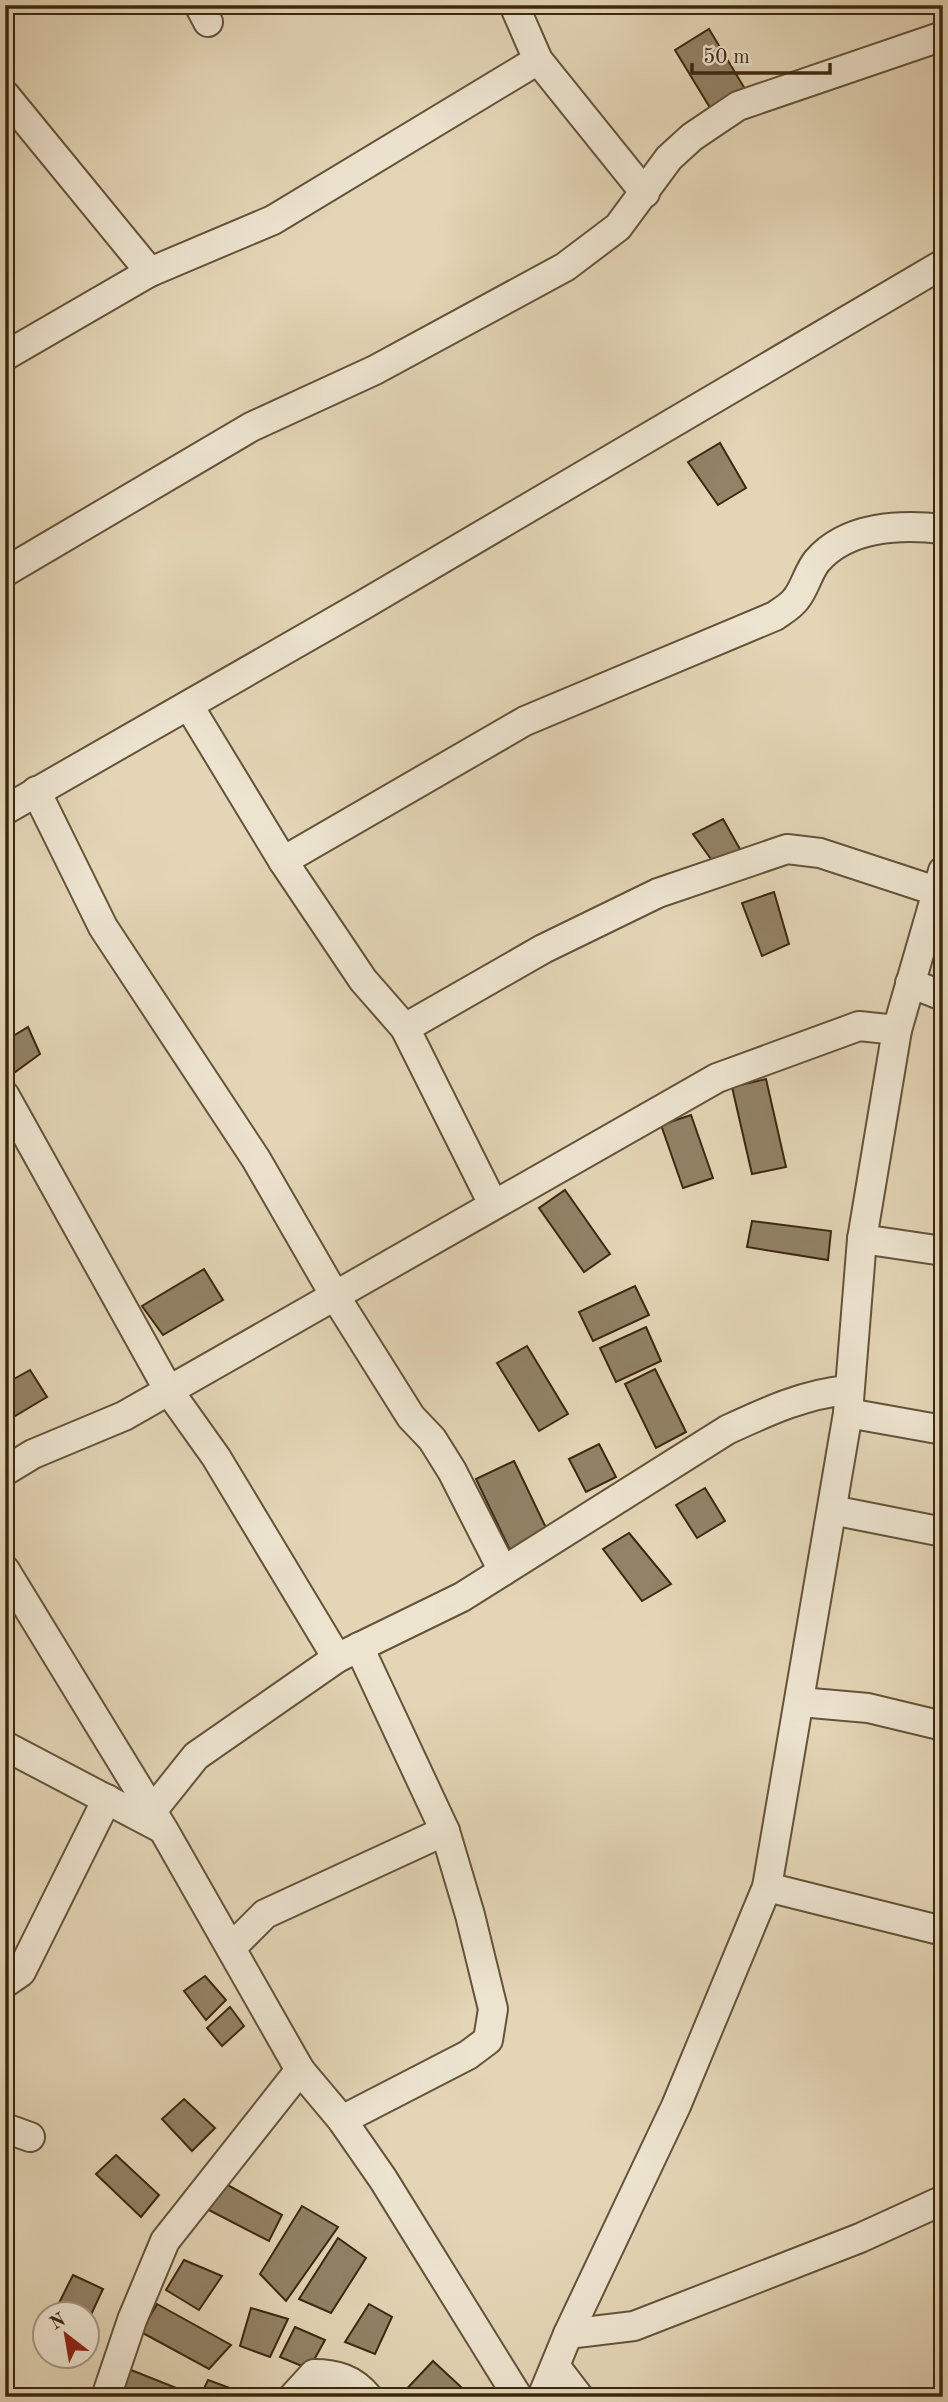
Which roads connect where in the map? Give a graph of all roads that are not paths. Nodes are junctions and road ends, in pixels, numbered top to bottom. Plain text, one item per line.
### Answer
1 (514, 5) edge
2 (943, 36) edge
3 (538, 60) junction
4 (5, 95) edge
5 (645, 193) junction
6 (943, 264) edge
7 (150, 272) junction
8 (5, 356) edge
9 (943, 529) edge
10 (5, 572) edge
11 (188, 706) junction
12 (36, 790) junction
13 (5, 810) edge
14 (282, 862) junction
15 (939, 881) edge
16 (910, 983) junction
17 (943, 996) edge
18 (405, 1028) junction
19 (897, 1030) junction
20 (5, 1096) edge
21 (493, 1204) junction
22 (862, 1239) junction
23 (943, 1251) edge
24 (335, 1296) junction
25 (169, 1391) junction
26 (848, 1401) junction
27 (943, 1430) edge
28 (5, 1471) edge
29 (832, 1510) junction
30 (943, 1532) edge
31 (5, 1570) edge
32 (503, 1571) junction
33 (348, 1652) junction
34 (800, 1702) junction
35 (943, 1726) edge
36 (5, 1746) edge
37 (107, 1800) junction
38 (158, 1820) junction
39 (445, 1832) junction
40 (767, 1887) junction
41 (943, 1931) edge
42 (231, 1948) junction
43 (5, 1983) edge
44 (300, 2070) junction
45 (342, 2120) junction
46 (941, 2204) edge
47 (568, 2334) junction
48 (556, 2367) junction
49 (106, 2397) edge
50 (293, 2397) edge
51 (368, 2397) edge
52 (518, 2397) edge
53 (542, 2397) edge
54 (579, 2397) edge

1 - 3 street
2 - 5 street
3 - 5 street
3 - 7 street
4 - 7 street
5 - 10 street
6 - 11 street
7 - 8 street
9 - 14 street
11 - 12 street
11 - 14 street
12 - 13 street
12 - 24 street
14 - 18 street
15 - 16 street
15 - 18 street
16 - 17 street
16 - 19 street
18 - 21 street
19 - 21 street
19 - 22 street
20 - 25 street
21 - 24 street
22 - 23 street
22 - 26 street
24 - 25 street
24 - 32 street
25 - 28 street
25 - 33 street
26 - 27 street
26 - 29 street
26 - 32 street
29 - 30 street
29 - 34 street
31 - 38 street
32 - 33 street
33 - 38 street
33 - 39 street
34 - 35 street
34 - 40 street
36 - 37 street
37 - 38 street
37 - 43 street
38 - 42 street
39 - 42 street
39 - 45 street
40 - 41 street
40 - 47 street
42 - 44 street
44 - 45 street
44 - 49 street
45 - 52 street
46 - 47 street
47 - 48 street
48 - 53 street
48 - 54 street
50 - 51 street

